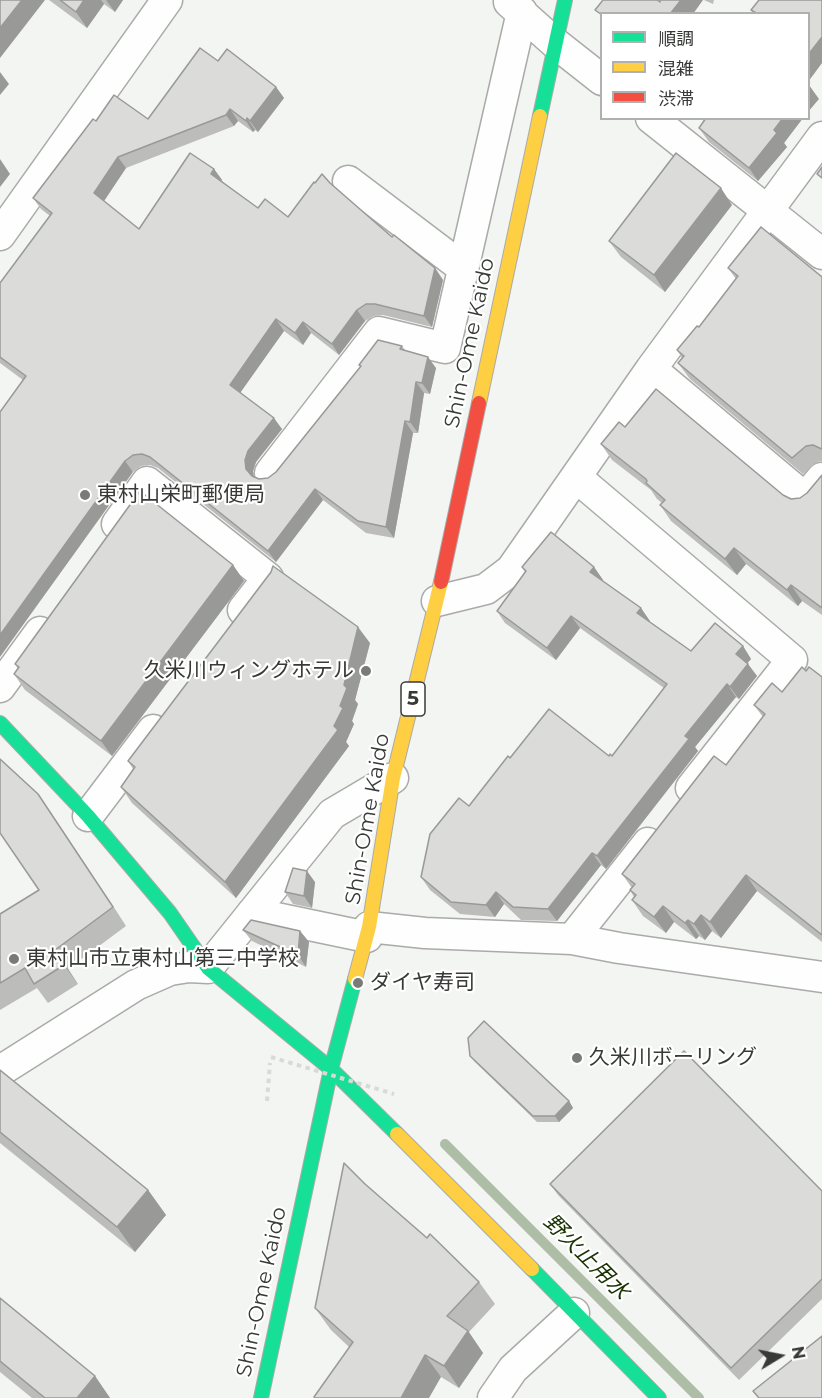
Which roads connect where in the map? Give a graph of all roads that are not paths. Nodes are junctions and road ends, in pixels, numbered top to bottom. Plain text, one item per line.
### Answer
1 (168, 0) edge
2 (564, 0) edge
3 (514, 6) edge
4 (555, 43) junction
5 (600, 78) edge
6 (653, 120) edge
7 (822, 137) edge
8 (348, 181) dead end
9 (767, 211) junction
10 (0, 235) edge
11 (822, 254) edge
12 (463, 268) junction
13 (651, 369) junction
14 (270, 473) edge
15 (576, 477) junction
16 (822, 478) edge
17 (98, 550) edge
18 (437, 602) junction
19 (56, 609) edge
20 (225, 635) edge
21 (0, 687) edge
22 (167, 711) edge
23 (0, 723) edge
24 (393, 778) junction
25 (88, 816) junction
26 (252, 913) junction
27 (368, 932) junction
28 (572, 939) junction
29 (208, 968) junction
30 (822, 977) edge
31 (331, 1069) junction
32 (0, 1071) edge
33 (574, 1313) junction
34 (261, 1398) edge
35 (493, 1398) edge
36 (659, 1398) edge

1 - 10 street
2 - 4 main road, Shin-Ome Kaido / 5
3 - 4 street
3 - 12 street
4 - 5 street
4 - 18 main road, Shin-Ome Kaido / 5
6 - 9 street
7 - 9 street
8 - 12 street
9 - 11 street
9 - 13 street
12 - 14 street
13 - 15 street
13 - 16 street
15 - 18 street
15 - 28 street
17 - 20 street
18 - 24 main road, Shin-Ome Kaido / 5
19 - 21 street
22 - 25 street
23 - 25 main road
24 - 26 street
24 - 27 main road, Shin-Ome Kaido / 5
25 - 29 main road
26 - 27 street
26 - 29 street
27 - 28 street
27 - 31 main road, Shin-Ome Kaido / 5
28 - 30 street
29 - 31 main road
29 - 32 street
31 - 33 main road
31 - 34 main road, Shin-Ome Kaido / 5
33 - 35 street
33 - 36 main road

